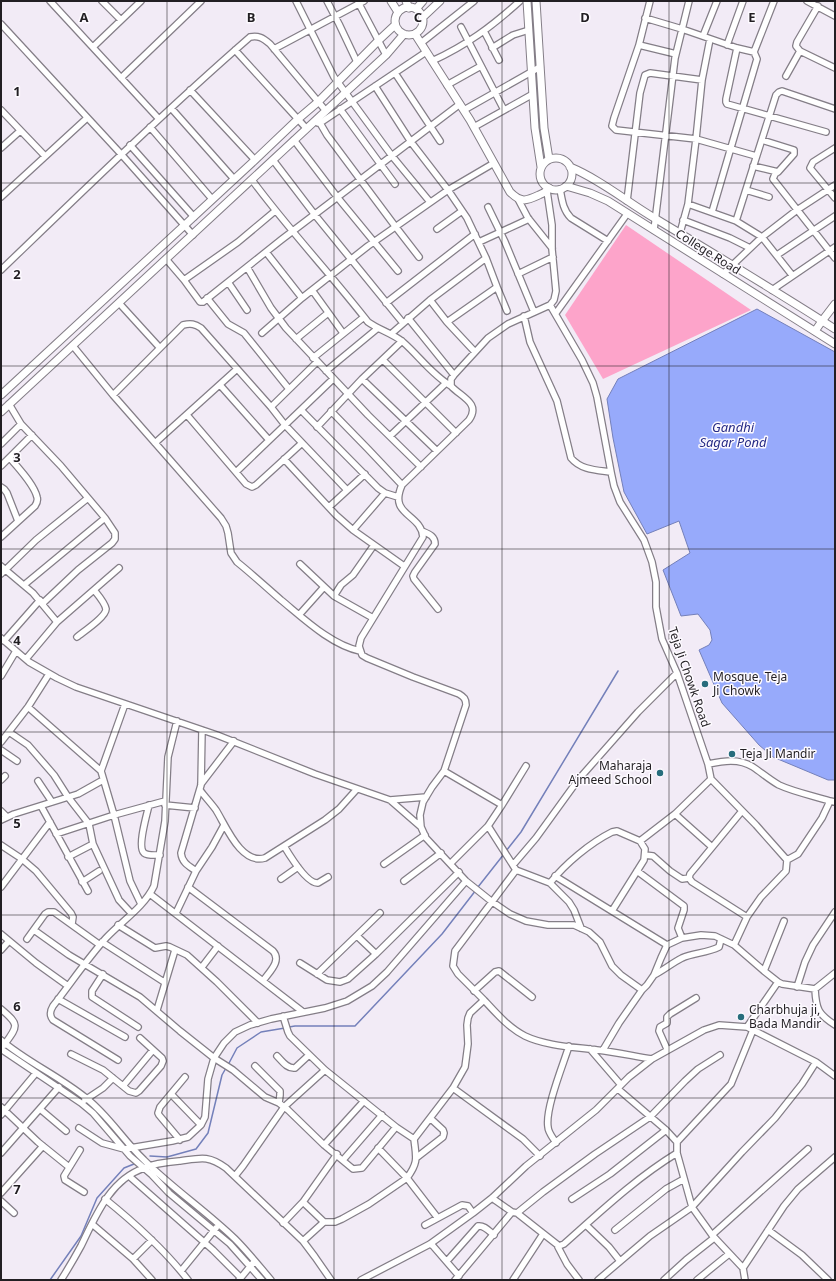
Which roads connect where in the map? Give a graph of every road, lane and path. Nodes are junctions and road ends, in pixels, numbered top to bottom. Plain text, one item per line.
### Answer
1 (50, 1) edge
2 (102, 1) edge
3 (140, 1) edge
4 (201, 1) edge
5 (296, 1) edge
6 (327, 1) edge
7 (391, 1) edge
8 (423, 1) edge
9 (440, 1) edge
10 (472, 1) edge
11 (520, 1) edge
12 (527, 1) edge
13 (536, 1) edge
14 (650, 1) edge
15 (689, 1) edge
16 (716, 1) edge
17 (743, 1) edge
18 (774, 1) edge
19 (807, 1) edge
20 (360, 2) edge
21 (410, 6) edge
22 (818, 6) junction
23 (398, 12) junction
24 (335, 16) junction
25 (835, 16) edge
26 (422, 18) junction
27 (645, 18) junction
28 (121, 20) junction
29 (1, 24) edge
30 (395, 25) junction
31 (460, 27) dead end
32 (682, 29) junction
33 (310, 30) junction
34 (529, 30) junction
35 (484, 31) junction
36 (404, 34) junction
37 (415, 34) junction
38 (702, 36) junction
39 (710, 39) junction
40 (379, 40) junction
41 (468, 42) junction
42 (421, 43) junction
43 (639, 45) junction
44 (727, 45) junction
45 (93, 47) junction
46 (492, 48) junction
47 (737, 48) junction
48 (274, 49) junction
49 (235, 50) junction
50 (800, 51) junction
51 (426, 52) junction
52 (754, 52) junction
53 (676, 54) junction
54 (386, 55) junction
55 (499, 60) dead end
56 (432, 61) junction
57 (357, 62) junction
58 (481, 66) junction
59 (540, 67) junction
60 (835, 68) edge
61 (532, 71) junction
62 (395, 73) junction
63 (786, 76) dead end
64 (673, 77) junction
65 (121, 78) junction
66 (702, 80) junction
67 (338, 82) junction
68 (447, 85) junction
69 (375, 86) junction
70 (190, 90) junction
71 (346, 92) junction
72 (495, 92) junction
73 (533, 94) junction
74 (318, 102) junction
75 (353, 102) junction
76 (462, 107) junction
77 (171, 108) junction
78 (340, 109) junction
79 (742, 109) junction
80 (835, 109) edge
81 (1, 110) edge
82 (504, 110) junction
83 (326, 111) junction
84 (770, 116) junction
85 (87, 118) junction
86 (159, 119) junction
87 (298, 119) junction
88 (313, 124) junction
89 (430, 126) junction
90 (150, 127) junction
91 (474, 127) junction
92 (20, 131) junction
93 (636, 132) junction
94 (826, 132) dead end
95 (665, 135) junction
96 (696, 139) junction
97 (294, 140) junction
98 (762, 140) junction
99 (440, 141) dead end
100 (411, 142) junction
101 (130, 145) junction
102 (1, 148) edge
103 (835, 148) edge
104 (730, 150) junction
105 (121, 154) junction
106 (45, 156) junction
107 (392, 156) junction
108 (756, 156) junction
109 (549, 159) junction
110 (255, 160) junction
111 (273, 160) junction
112 (494, 163) junction
113 (381, 165) junction
114 (570, 166) junction
115 (753, 166) junction
116 (541, 167) junction
117 (778, 172) junction
118 (234, 180) junction
119 (252, 180) junction
120 (361, 180) junction
121 (395, 184) dead end
122 (835, 185) edge
123 (563, 188) junction
124 (448, 190) junction
125 (548, 190) junction
126 (746, 190) junction
127 (828, 190) junction
128 (1, 197) edge
129 (769, 197) dead end
130 (338, 198) junction
131 (835, 198) edge
132 (212, 199) junction
133 (518, 199) junction
134 (627, 201) junction
135 (430, 202) junction
136 (688, 204) junction
137 (488, 207) dead end
138 (797, 210) junction
139 (275, 211) junction
140 (462, 211) junction
141 (712, 212) junction
142 (627, 214) junction
143 (314, 215) junction
144 (835, 216) edge
145 (194, 217) junction
146 (654, 218) junction
147 (529, 219) junction
148 (683, 220) junction
149 (736, 221) junction
150 (184, 225) junction
151 (395, 226) junction
152 (437, 230) dead end
153 (654, 230) junction
154 (293, 231) junction
155 (813, 231) junction
156 (501, 233) junction
157 (680, 233) junction
158 (475, 234) junction
159 (193, 235) junction
160 (762, 237) junction
161 (608, 240) junction
162 (374, 241) junction
163 (479, 242) junction
164 (835, 247) edge
165 (552, 248) junction
166 (750, 248) junction
167 (829, 251) junction
168 (266, 252) junction
169 (777, 255) junction
170 (419, 257) dead end
171 (553, 257) junction
172 (486, 258) junction
173 (835, 258) edge
174 (166, 259) junction
175 (351, 259) junction
176 (732, 265) junction
177 (140, 267) junction
178 (247, 267) junction
179 (1, 270) edge
180 (398, 271) dead end
181 (518, 274) junction
182 (723, 274) junction
183 (149, 275) junction
184 (331, 275) junction
185 (792, 275) junction
186 (184, 280) junction
187 (228, 282) junction
188 (497, 287) junction
189 (312, 290) junction
190 (772, 290) junction
191 (207, 298) junction
192 (302, 298) junction
193 (430, 300) junction
194 (119, 303) junction
195 (386, 303) junction
196 (835, 304) edge
197 (550, 305) junction
198 (248, 310) dead end
199 (507, 310) dead end
200 (534, 312) junction
201 (328, 313) junction
202 (556, 314) junction
203 (524, 316) junction
204 (364, 317) junction
205 (408, 318) junction
206 (278, 319) junction
207 (822, 321) junction
208 (447, 322) junction
209 (403, 323) junction
210 (378, 328) junction
211 (835, 329) edge
212 (815, 331) junction
213 (262, 333) dead end
214 (344, 333) junction
215 (391, 334) junction
216 (296, 339) junction
217 (402, 341) junction
218 (835, 344) edge
219 (73, 346) junction
220 (160, 348) junction
221 (475, 352) junction
222 (46, 355) junction
223 (315, 360) junction
224 (383, 360) junction
225 (53, 364) junction
226 (33, 366) junction
227 (237, 369) junction
228 (326, 371) junction
229 (42, 374) junction
230 (454, 375) junction
231 (333, 379) junction
232 (362, 379) junction
233 (446, 383) junction
234 (220, 385) junction
235 (451, 386) junction
236 (289, 389) junction
237 (348, 394) junction
238 (1, 395) edge
239 (113, 395) junction
240 (425, 402) junction
241 (9, 404) junction
242 (271, 407) junction
243 (301, 410) junction
244 (1, 412) edge
245 (331, 412) junction
246 (187, 415) junction
247 (406, 421) junction
248 (21, 424) junction
249 (285, 425) junction
250 (317, 427) junction
251 (456, 433) junction
252 (32, 435) junction
253 (390, 436) junction
254 (269, 440) junction
255 (155, 443) junction
256 (302, 443) junction
257 (1, 444) edge
258 (437, 451) junction
259 (10, 458) junction
260 (284, 459) junction
261 (1, 466) edge
262 (421, 467) junction
263 (236, 472) junction
264 (611, 472) junction
265 (365, 474) junction
266 (402, 485) junction
267 (1, 487) edge
268 (348, 490) junction
269 (385, 493) junction
270 (398, 497) junction
271 (88, 498) junction
272 (329, 507) junction
273 (104, 518) junction
274 (18, 521) junction
275 (353, 530) junction
276 (422, 532) junction
277 (1, 537) edge
278 (374, 545) junction
279 (300, 564) dead end
280 (404, 566) junction
281 (119, 568) dead end
282 (2, 570) edge
283 (24, 585) junction
284 (324, 587) junction
285 (94, 590) junction
286 (334, 596) junction
287 (41, 602) junction
288 (438, 609) dead end
289 (299, 615) junction
290 (373, 618) junction
291 (57, 622) junction
292 (77, 637) dead end
293 (3, 640) edge
294 (16, 651) junction
295 (360, 651) junction
296 (26, 659) junction
297 (677, 673) junction
298 (49, 674) junction
299 (1, 676) edge
300 (125, 704) junction
301 (28, 707) junction
302 (177, 721) junction
303 (202, 730) junction
304 (9, 732) junction
305 (234, 741) junction
306 (1, 742) edge
307 (1, 750) edge
308 (16, 761) dead end
309 (708, 764) junction
310 (526, 766) dead end
311 (101, 771) junction
312 (444, 771) junction
313 (711, 779) junction
314 (103, 780) junction
315 (38, 781) dead end
316 (200, 788) junction
317 (357, 789) junction
318 (68, 797) junction
319 (426, 797) junction
320 (390, 800) junction
321 (833, 801) edge
322 (52, 802) junction
323 (165, 803) junction
324 (149, 805) junction
325 (502, 805) junction
326 (41, 806) junction
327 (195, 808) junction
328 (1, 811) edge
329 (742, 811) junction
330 (675, 814) junction
331 (114, 815) junction
332 (7, 817) junction
333 (1, 820) edge
334 (50, 822) junction
335 (88, 824) junction
336 (224, 825) junction
337 (488, 826) junction
338 (421, 827) junction
339 (56, 834) junction
340 (425, 835) junction
341 (640, 841) junction
342 (93, 844) junction
343 (1, 845) edge
344 (284, 846) junction
345 (712, 847) junction
346 (440, 853) junction
347 (160, 854) junction
348 (645, 855) junction
349 (68, 856) junction
350 (22, 859) junction
351 (787, 860) junction
352 (384, 864) dead end
353 (451, 864) junction
354 (298, 867) junction
355 (514, 868) junction
356 (99, 871) dead end
357 (196, 871) junction
358 (637, 871) junction
359 (459, 872) junction
360 (555, 876) junction
361 (328, 877) dead end
362 (689, 878) junction
363 (281, 879) dead end
364 (404, 881) dead end
365 (82, 882) junction
366 (468, 882) junction
367 (550, 883) junction
368 (1, 887) edge
369 (188, 887) junction
370 (88, 891) dead end
371 (150, 894) junction
372 (491, 901) junction
373 (141, 904) junction
374 (612, 911) junction
375 (835, 912) edge
376 (131, 913) junction
377 (176, 913) junction
378 (380, 913) dead end
379 (747, 917) junction
380 (784, 921) dead end
381 (72, 924) junction
382 (118, 925) junction
383 (581, 928) junction
384 (34, 930) junction
385 (1, 934) edge
386 (357, 936) junction
387 (682, 938) junction
388 (27, 939) dead end
389 (721, 939) junction
390 (9, 941) junction
391 (102, 944) junction
392 (667, 945) junction
393 (734, 945) junction
394 (218, 946) junction
395 (1, 950) edge
396 (175, 950) junction
397 (376, 954) junction
398 (300, 963) dead end
399 (85, 964) junction
400 (202, 967) junction
401 (764, 971) junction
402 (835, 973) edge
403 (103, 974) junction
404 (317, 974) junction
405 (654, 975) junction
406 (164, 982) junction
407 (263, 982) junction
408 (778, 982) junction
409 (68, 986) junction
410 (797, 987) junction
411 (815, 989) junction
412 (642, 990) junction
413 (474, 991) junction
414 (532, 997) dead end
415 (696, 998) dead end
416 (58, 999) junction
417 (484, 1000) junction
418 (1, 1009) edge
419 (157, 1010) junction
420 (303, 1012) junction
421 (284, 1019) junction
422 (258, 1023) junction
423 (835, 1025) edge
424 (138, 1027) dead end
425 (747, 1027) junction
426 (753, 1030) junction
427 (125, 1037) dead end
428 (140, 1038) dead end
429 (2, 1045) edge
430 (569, 1046) junction
431 (590, 1049) junction
432 (667, 1049) junction
433 (153, 1050) junction
434 (602, 1050) junction
435 (71, 1054) dead end
436 (310, 1055) junction
437 (720, 1055) dead end
438 (277, 1056) dead end
439 (216, 1059) junction
440 (652, 1059) junction
441 (118, 1060) dead end
442 (816, 1062) junction
443 (255, 1066) dead end
444 (325, 1070) junction
445 (36, 1073) junction
446 (835, 1076) edge
447 (185, 1077) dead end
448 (113, 1078) junction
449 (123, 1086) junction
450 (59, 1087) junction
451 (619, 1087) junction
452 (454, 1088) junction
453 (171, 1094) junction
454 (87, 1099) junction
455 (364, 1101) junction
456 (81, 1103) junction
457 (279, 1103) junction
458 (284, 1107) junction
459 (40, 1110) junction
460 (2, 1111) edge
461 (382, 1115) junction
462 (650, 1117) junction
463 (430, 1118) junction
464 (201, 1125) junction
465 (396, 1127) junction
466 (23, 1128) junction
467 (79, 1128) dead end
468 (66, 1130) dead end
469 (666, 1130) junction
470 (414, 1139) junction
471 (180, 1140) junction
472 (677, 1142) junction
473 (556, 1143) junction
474 (324, 1145) junction
475 (43, 1146) junction
476 (378, 1148) junction
477 (124, 1149) junction
478 (133, 1149) junction
479 (808, 1149) dead end
480 (80, 1150) dead end
481 (1, 1153) edge
482 (677, 1153) junction
483 (336, 1154) junction
484 (540, 1156) junction
485 (416, 1158) junction
486 (834, 1159) edge
487 (343, 1160) junction
488 (142, 1165) junction
489 (150, 1166) junction
490 (69, 1167) junction
491 (129, 1176) junction
492 (235, 1176) junction
493 (407, 1178) junction
494 (684, 1179) junction
495 (84, 1192) dead end
496 (1, 1193) edge
497 (492, 1198) junction
498 (105, 1199) junction
499 (572, 1200) dead end
500 (1, 1201) edge
501 (303, 1202) junction
502 (692, 1207) junction
503 (14, 1213) dead end
504 (515, 1213) junction
505 (473, 1214) junction
506 (437, 1217) junction
507 (324, 1222) junction
508 (284, 1223) junction
509 (92, 1224) junction
510 (218, 1225) junction
511 (425, 1225) dead end
512 (586, 1225) junction
513 (214, 1230) junction
514 (614, 1230) dead end
515 (768, 1230) junction
516 (544, 1234) junction
517 (494, 1235) junction
518 (713, 1236) junction
519 (152, 1240) junction
520 (303, 1241) junction
521 (204, 1243) junction
522 (430, 1244) junction
523 (559, 1246) junction
524 (729, 1254) junction
525 (133, 1259) junction
526 (255, 1261) junction
527 (446, 1262) junction
528 (620, 1262) junction
529 (250, 1265) junction
530 (743, 1268) junction
531 (181, 1271) junction
532 (457, 1278) edge
533 (240, 1279) edge
534 (61, 1280) edge
535 (152, 1280) edge
536 (188, 1280) edge
537 (262, 1280) edge
538 (271, 1280) edge
539 (331, 1280) edge
540 (361, 1280) edge
541 (513, 1280) edge
542 (579, 1280) edge
543 (598, 1280) edge
544 (664, 1280) edge
545 (697, 1280) edge
546 (745, 1280) edge
547 (828, 1280) edge

1 - 45 street
2 - 28 street
3 - 28 street
4 - 65 street
5 - 33 street
6 - 24 street
7 - 23 main road
8 - 21 main road
9 - 26 main road
10 - 42 street
11 - 35 street
12 - 34 main road
13 - 59 main road
14 - 27 street
15 - 32 street
16 - 38 street
17 - 44 street
18 - 52 street
19 - 22 street
20 - 24 street
20 - 40 street
21 - 23 main road
21 - 26 main road
22 - 25 street
22 - 50 street
23 - 30 main road
24 - 33 street
24 - 57 street
26 - 37 main road
27 - 32 street
27 - 43 street
28 - 45 street
29 - 85 street
30 - 36 main road
30 - 40 main road
31 - 41 street
32 - 38 street
32 - 53 street
33 - 48 street
33 - 67 street
34 - 46 street
34 - 61 main road
35 - 41 street
35 - 46 street
36 - 37 main road
36 - 54 main road
37 - 42 main road
38 - 39 street
39 - 44 street
39 - 66 street
40 - 54 street
40 - 57 main road
41 - 56 street
41 - 58 street
42 - 51 main road
43 - 53 street
43 - 93 street
44 - 47 street
45 - 65 street
46 - 55 street
47 - 52 street
47 - 79 street
48 - 49 street
48 - 74 street
49 - 70 street
49 - 87 street
50 - 60 street
50 - 63 street
51 - 56 main road
51 - 62 street
52 - 79 street
53 - 64 street
54 - 71 main road
56 - 68 main road
57 - 67 main road
58 - 68 street
58 - 72 street
59 - 61 street
59 - 109 main road
61 - 72 street
61 - 73 main road
62 - 69 street
62 - 89 street
64 - 66 street
64 - 93 street
64 - 95 street
65 - 86 street
66 - 96 street
67 - 71 street
67 - 74 main road
68 - 76 main road
69 - 75 street
69 - 100 street
70 - 77 street
70 - 110 street
71 - 75 street
71 - 83 main road
72 - 76 street
72 - 82 street
73 - 82 street
73 - 116 main road
74 - 83 street
74 - 87 main road
75 - 78 street
75 - 107 street
76 - 89 street
76 - 91 main road
77 - 86 street
77 - 118 street
78 - 88 street
78 - 113 street
79 - 84 street
79 - 104 street
80 - 84 street
81 - 92 street
82 - 91 street
83 - 88 main road
84 - 94 street
84 - 98 street
85 - 105 street
85 - 106 street
86 - 90 street
87 - 88 street
87 - 110 main road
88 - 97 main road
88 - 120 street
89 - 99 street
89 - 100 street
90 - 101 street
90 - 132 street
91 - 112 main road
92 - 102 street
92 - 106 street
93 - 95 street
93 - 134 street
95 - 96 street
95 - 146 street
96 - 104 street
96 - 136 street
97 - 111 main road
97 - 130 street
98 - 108 street
98 - 117 street
100 - 107 street
100 - 124 street
101 - 105 street
101 - 145 street
103 - 127 street
104 - 108 street
104 - 141 street
105 - 150 street
105 - 179 street
106 - 128 street
107 - 113 street
107 - 135 street
108 - 115 street
109 - 114 main road
109 - 116 main road
110 - 118 main road
111 - 119 main road
111 - 143 street
112 - 124 street
112 - 133 main road
113 - 120 street
113 - 121 street
114 - 123 main road
114 - 134 main road, College Road
115 - 117 street
115 - 126 street
116 - 125 main road
117 - 138 street
118 - 132 main road
119 - 139 street
119 - 159 main road
120 - 130 street
120 - 151 street
122 - 127 street
123 - 125 main road
123 - 142 main road, College Road
123 - 161 street
124 - 135 street
124 - 140 street
125 - 133 main road
125 - 165 street
126 - 129 street
126 - 149 street
127 - 131 street
127 - 138 street
130 - 143 street
130 - 162 street
132 - 145 main road
133 - 147 street
134 - 146 main road, College Road
135 - 151 street
136 - 141 street
136 - 148 street
137 - 156 street
138 - 155 street
138 - 160 street
139 - 154 street
139 - 186 street
140 - 152 street
140 - 158 street
141 - 149 street
142 - 153 main road, College Road
142 - 161 street
143 - 154 street
143 - 175 street
144 - 155 street
145 - 150 main road
146 - 153 street
146 - 157 main road, College Road
147 - 156 street
147 - 165 street
148 - 157 street
148 - 166 street
149 - 160 street
150 - 159 street
150 - 177 main road
151 - 162 street
151 - 170 street
153 - 182 main road, College Road
154 - 168 street
154 - 184 street
155 - 167 street
155 - 169 street
156 - 163 street
156 - 181 street
157 - 176 main road, College Road
158 - 163 street
158 - 195 street
159 - 174 main road
160 - 166 street
160 - 169 street
161 - 202 street
162 - 175 street
162 - 180 street
163 - 172 street
164 - 167 street
165 - 171 street
166 - 176 street
167 - 173 street
167 - 185 street
168 - 178 street
168 - 192 street
169 - 185 street
171 - 181 street
171 - 197 street
172 - 188 street
172 - 193 street
174 - 183 main road
174 - 186 street
175 - 184 street
175 - 195 street
176 - 182 street
176 - 190 main road, College Road
177 - 183 main road
177 - 222 main road
178 - 187 street
178 - 206 street
181 - 200 street
182 - 212 main road, College Road
183 - 194 main road
184 - 189 street
184 - 204 street
185 - 190 street
186 - 191 street
187 - 191 street
187 - 198 street
188 - 199 street
188 - 208 street
189 - 192 street
189 - 201 street
190 - 207 main road, College Road
191 - 236 street
192 - 206 street
193 - 205 street
193 - 208 street
194 - 219 main road
194 - 220 street
195 - 209 street
196 - 207 main road
197 - 200 street
197 - 202 street, Teja Ji Chowk Road
200 - 203 street
201 - 214 street
201 - 216 street
202 - 264 street, Teja Ji Chowk Road
203 - 221 street
203 - 264 street
204 - 210 street
204 - 214 street
205 - 209 street
205 - 230 street
206 - 213 street
206 - 216 street
207 - 211 main road, College Road
207 - 212 main road
208 - 221 street
209 - 215 street
210 - 215 street
210 - 228 street
212 - 218 main road, College Road
214 - 223 street
215 - 217 street
216 - 223 street
217 - 224 street
217 - 233 street
219 - 225 main road
219 - 239 street
220 - 227 street
220 - 239 street
221 - 230 street
222 - 225 main road
222 - 226 main road
223 - 228 street
223 - 236 street
224 - 232 street
224 - 240 street
225 - 229 main road
226 - 229 main road
226 - 238 main road
227 - 234 street
227 - 242 street
228 - 231 street
229 - 241 main road
230 - 235 street
231 - 237 street
231 - 243 street
232 - 237 street
232 - 247 street
233 - 235 street
233 - 240 street
234 - 246 street
234 - 254 street
235 - 251 street
236 - 242 street
237 - 245 street
237 - 253 street
239 - 255 street
240 - 247 street
240 - 251 street
241 - 244 main road
241 - 248 street
242 - 249 street
243 - 249 street
243 - 250 street
245 - 250 street
245 - 266 street
246 - 255 street
246 - 263 street
247 - 253 street
247 - 258 street
248 - 252 street
248 - 257 street
249 - 254 street
249 - 256 street
250 - 265 street
251 - 258 street
252 - 259 street
252 - 271 street
253 - 262 street
254 - 263 street
255 - 289 street
256 - 260 street
256 - 268 street
258 - 262 street
259 - 261 street
259 - 274 street
260 - 263 street
260 - 272 street
262 - 266 street
264 - 297 street, Teja Ji Chowk Road
265 - 268 street
265 - 269 street
266 - 270 street
267 - 274 street
268 - 272 street
269 - 270 street
269 - 275 street
270 - 276 street
271 - 273 street
271 - 282 street
272 - 275 street
273 - 283 street
273 - 287 street
274 - 277 street
275 - 278 street
276 - 280 street
276 - 288 street
278 - 280 street
278 - 286 street
279 - 284 street
280 - 290 street
281 - 285 street
282 - 283 street
283 - 287 street
284 - 286 street
284 - 289 street
285 - 291 street
285 - 292 street
286 - 290 street
287 - 291 street
287 - 293 street
289 - 295 street
290 - 295 street
291 - 296 street
293 - 294 street
294 - 296 street
294 - 299 street
295 - 312 street
296 - 298 street
297 - 309 street, Teja Ji Chowk Road
297 - 355 street
298 - 300 street
298 - 301 street
300 - 302 street
300 - 311 street
301 - 304 street
301 - 311 street
302 - 303 street
302 - 323 street
303 - 305 street
303 - 316 street
304 - 306 street
304 - 318 street
305 - 316 street
305 - 317 street
307 - 308 street
309 - 313 street, Teja Ji Chowk Road
309 - 321 street
310 - 325 street
311 - 314 street
312 - 319 street
312 - 325 street
313 - 329 street
313 - 330 street
314 - 318 street
314 - 331 street
315 - 322 street
316 - 327 street
316 - 336 street
317 - 320 street
317 - 344 street
318 - 322 street
318 - 335 street
319 - 320 street
319 - 338 street
320 - 338 street
321 - 351 street
322 - 326 street
323 - 324 street
323 - 327 street
323 - 347 street
324 - 331 street
324 - 347 street
325 - 337 street
326 - 332 street
326 - 334 street
327 - 357 street
328 - 332 street
329 - 345 street
329 - 351 street
330 - 341 street
330 - 345 street
331 - 335 street
331 - 373 street
332 - 333 street
334 - 339 street
334 - 350 street
335 - 339 street
335 - 342 street
336 - 344 street
336 - 357 street
337 - 353 street
337 - 355 street
338 - 340 street
339 - 349 street
340 - 346 street
340 - 352 street
341 - 348 street
341 - 360 street
342 - 349 street
342 - 376 street
343 - 350 street
344 - 354 street
345 - 362 street
346 - 353 street
346 - 364 street
347 - 371 street
348 - 358 street
348 - 362 street
349 - 365 street
350 - 368 street
350 - 381 street
351 - 379 street
353 - 359 street
354 - 361 street
354 - 363 street
355 - 367 street
355 - 372 street
356 - 365 street
357 - 369 street
358 - 374 street
358 - 387 street
359 - 366 street
359 - 397 street
360 - 367 street
360 - 374 street
362 - 379 street
365 - 370 street
366 - 372 street
366 - 420 street
367 - 383 street
369 - 377 street
369 - 407 street
371 - 373 street
371 - 377 street
372 - 383 street
372 - 413 street
373 - 376 street
374 - 392 street
375 - 410 street
376 - 382 street
377 - 394 street
378 - 386 street
379 - 393 street
380 - 401 street
381 - 384 street
381 - 391 street
382 - 391 street
382 - 396 street
383 - 412 street
384 - 388 street
384 - 399 street
385 - 390 street
386 - 397 street
386 - 404 street
387 - 389 street
387 - 392 street
389 - 393 street
389 - 405 street
390 - 395 street
390 - 409 street
391 - 399 street
391 - 406 street
392 - 405 street
393 - 401 street
394 - 400 street
394 - 407 street
396 - 400 street
396 - 406 street
397 - 404 street
398 - 404 street
399 - 403 street
399 - 409 street
400 - 422 street
401 - 408 street
402 - 411 street
403 - 419 street
403 - 424 street
405 - 412 street
406 - 419 street
407 - 420 street
408 - 410 street
408 - 425 street
409 - 416 street
410 - 411 street
411 - 423 street
412 - 434 street
413 - 414 street
413 - 417 street
415 - 432 street
416 - 427 street
416 - 441 street
417 - 430 street
417 - 452 street
418 - 429 street
419 - 439 street
420 - 421 street
421 - 422 street
421 - 436 street
422 - 439 street
425 - 426 street
425 - 432 street
426 - 442 street
426 - 472 street
428 - 433 street
429 - 445 street
429 - 454 street
430 - 431 street
430 - 473 street
431 - 434 street
431 - 451 street
432 - 440 street
433 - 449 street
433 - 449 street
434 - 440 street
435 - 448 street
436 - 438 street
436 - 444 street
437 - 462 street
439 - 457 street
439 - 464 street
440 - 451 street
442 - 446 street
442 - 502 street
443 - 457 street
444 - 455 street
444 - 458 street
445 - 450 street
445 - 460 street
447 - 453 street
448 - 449 street
448 - 454 street
450 - 456 street
450 - 459 street
451 - 462 street
451 - 473 street
452 - 463 street
452 - 484 street
453 - 464 street
453 - 471 street
454 - 456 street
454 - 478 street
455 - 461 street
455 - 474 street
456 - 477 street
457 - 458 street
458 - 474 street
458 - 492 street
459 - 466 street
459 - 468 street
460 - 466 street
461 - 465 street
461 - 487 street
462 - 469 street
462 - 504 street
463 - 470 street
463 - 485 street
464 - 471 street
465 - 470 street
465 - 476 street
466 - 475 street
466 - 481 street
467 - 477 street
469 - 472 street
469 - 499 street
470 - 485 street
471 - 478 street
472 - 482 street
473 - 484 street
474 - 483 street
475 - 490 street
475 - 496 street
476 - 487 street
476 - 493 street
477 - 478 street
477 - 488 street
478 - 488 street
479 - 518 street
480 - 490 street
482 - 494 street
482 - 512 street
483 - 487 street
483 - 501 street
484 - 497 street
485 - 493 street
486 - 515 street
488 - 489 street
488 - 491 street
488 - 513 street
489 - 492 street
489 - 510 street
490 - 495 street
491 - 498 street
491 - 521 street
492 - 508 street
493 - 506 street
493 - 507 street
494 - 502 street
494 - 514 street
497 - 504 street
497 - 505 street
498 - 509 street
498 - 519 street
500 - 503 street
501 - 507 street
501 - 508 street
502 - 518 street
502 - 528 street
504 - 516 street
504 - 517 street
505 - 506 street
505 - 522 street
506 - 511 street
507 - 520 street
508 - 520 street
509 - 525 street
509 - 534 street
510 - 513 street
510 - 526 street
512 - 523 street
512 - 528 street
513 - 521 street
513 - 529 street
515 - 530 street
515 - 547 street
516 - 523 street
516 - 541 street
517 - 527 street
517 - 532 street
518 - 524 street
518 - 544 street
519 - 525 street
519 - 531 street
520 - 539 street
521 - 531 street
521 - 533 street
522 - 527 street
522 - 540 street
523 - 542 street
524 - 530 street
524 - 545 street
525 - 535 street
526 - 529 street
526 - 538 street
527 - 532 street
528 - 543 street
529 - 533 street
529 - 537 street
530 - 546 street
531 - 536 street

